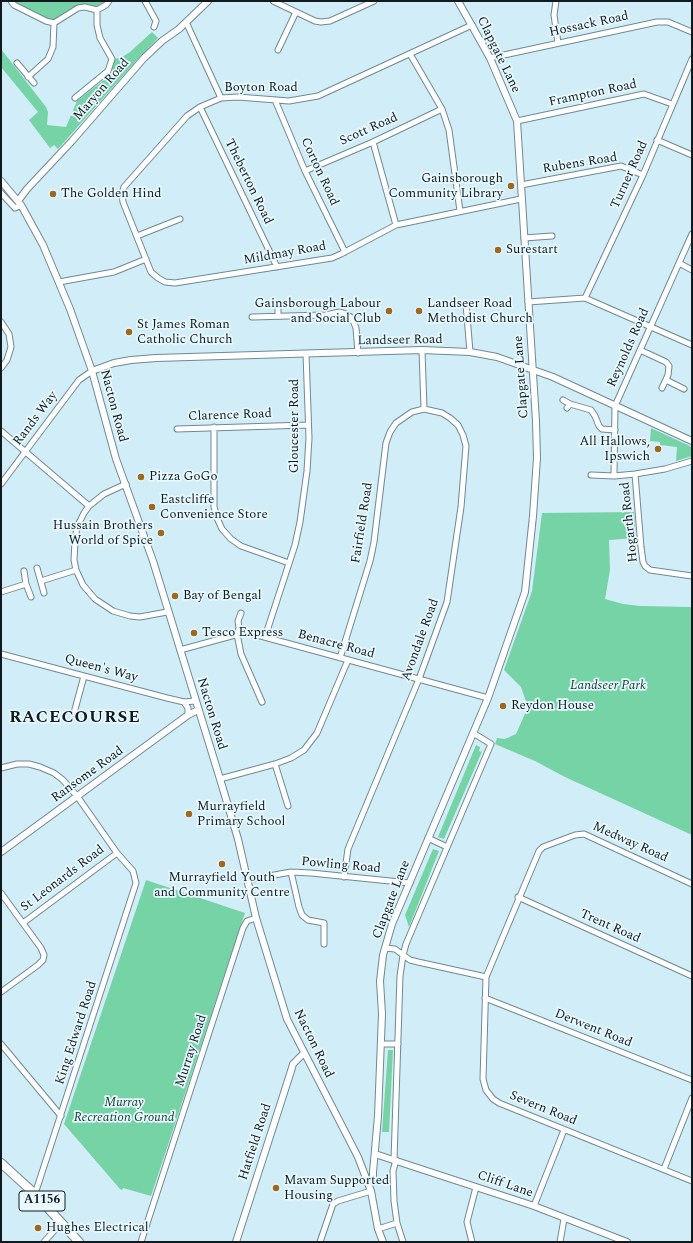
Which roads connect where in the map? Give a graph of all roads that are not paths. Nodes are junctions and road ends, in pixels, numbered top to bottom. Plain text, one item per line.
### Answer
1 (11, 1) edge
2 (109, 1) edge
3 (145, 1) edge
4 (208, 1) edge
5 (273, 1) edge
6 (374, 1) edge
7 (458, 1) edge
8 (554, 2) edge
9 (97, 10) junction
10 (296, 12) junction
11 (186, 22) junction
12 (54, 23) junction
13 (472, 25) junction
14 (154, 27) dead end
15 (692, 32) edge
16 (558, 43) junction
17 (278, 50) dead end
18 (410, 54) junction
19 (490, 58) junction
20 (692, 59) edge
21 (17, 62) dead end
22 (28, 77) junction
23 (34, 83) dead end
24 (75, 98) dead end
25 (221, 98) junction
26 (275, 100) junction
27 (672, 104) junction
28 (200, 107) junction
29 (442, 109) junction
30 (517, 121) junction
31 (657, 140) junction
32 (372, 142) junction
33 (692, 155) edge
34 (305, 171) junction
35 (643, 174) junction
36 (1, 181) edge
37 (521, 185) junction
38 (1, 193) edge
39 (522, 199) junction
40 (20, 203) junction
41 (460, 211) junction
42 (180, 219) dead end
43 (396, 225) junction
44 (692, 234) edge
45 (137, 236) junction
46 (552, 236) dead end
47 (524, 238) junction
48 (345, 252) junction
49 (146, 259) junction
50 (679, 263) junction
51 (277, 267) junction
52 (692, 270) edge
53 (59, 282) junction
54 (585, 298) junction
55 (528, 302) junction
56 (466, 304) dead end
57 (278, 305) dead end
58 (278, 316) junction
59 (252, 317) dead end
60 (2, 323) edge
61 (650, 326) junction
62 (692, 345) edge
63 (422, 350) junction
64 (640, 350) junction
65 (470, 352) junction
66 (358, 353) junction
67 (306, 354) junction
68 (1, 368) edge
69 (532, 369) junction
70 (92, 371) junction
71 (666, 380) junction
72 (662, 388) dead end
73 (684, 389) dead end
74 (563, 400) dead end
75 (615, 406) junction
76 (424, 409) junction
77 (307, 425) junction
78 (214, 427) junction
79 (177, 429) dead end
80 (615, 430) junction
81 (1, 431) edge
82 (692, 441) edge
83 (25, 451) junction
84 (692, 461) edge
85 (635, 474) junction
86 (592, 475) dead end
87 (614, 476) junction
88 (1, 484) edge
89 (126, 484) junction
90 (89, 506) junction
91 (289, 563) junction
92 (37, 568) dead end
93 (76, 570) junction
94 (24, 571) dead end
95 (692, 576) edge
96 (41, 580) junction
97 (26, 584) junction
98 (1, 592) edge
99 (44, 593) dead end
100 (31, 597) dead end
101 (167, 612) junction
102 (241, 613) dead end
103 (237, 634) junction
104 (265, 637) junction
105 (180, 650) junction
106 (1, 654) edge
107 (340, 658) junction
108 (348, 660) junction
109 (84, 676) junction
110 (419, 679) junction
111 (488, 698) junction
112 (195, 701) junction
113 (184, 702) junction
114 (262, 702) dead end
115 (198, 710) junction
116 (74, 713) dead end
117 (188, 715) junction
118 (473, 733) junction
119 (275, 764) junction
120 (1, 768) edge
121 (220, 779) junction
122 (77, 796) junction
123 (288, 806) dead end
124 (428, 838) junction
125 (447, 847) junction
126 (1, 852) edge
127 (117, 853) junction
128 (291, 872) junction
129 (344, 877) junction
130 (247, 880) junction
131 (410, 883) junction
132 (692, 884) edge
133 (1, 893) edge
134 (518, 898) junction
135 (256, 918) junction
136 (23, 923) junction
137 (324, 944) dead end
138 (385, 948) junction
139 (403, 955) junction
140 (692, 976) edge
141 (486, 977) junction
142 (1, 992) edge
143 (485, 998) junction
144 (1, 1044) edge
145 (381, 1044) junction
146 (398, 1044) junction
147 (304, 1053) junction
148 (692, 1080) edge
149 (692, 1098) edge
150 (61, 1116) junction
151 (564, 1130) junction
152 (375, 1154) junction
153 (395, 1160) junction
154 (1, 1163) edge
155 (664, 1169) junction
156 (692, 1181) edge
157 (369, 1184) junction
158 (476, 1187) junction
159 (371, 1191) junction
160 (35, 1194) junction
161 (534, 1206) junction
162 (564, 1218) junction
163 (62, 1222) junction
164 (397, 1223) junction
165 (378, 1229) junction
166 (44, 1242) edge
167 (79, 1242) edge
168 (141, 1242) edge
169 (236, 1242) edge
170 (320, 1242) edge
171 (383, 1242) edge
172 (403, 1242) edge
173 (472, 1242) edge
174 (560, 1242) edge
175 (627, 1242) edge

1 - 12 street
2 - 9 street
3 - 14 street
4 - 11 street, Maryon Road
5 - 10 street
6 - 10 street
7 - 13 street, Clapgate Lane
8 - 16 street
9 - 12 street
9 - 24 street
10 - 17 street
11 - 25 street
11 - 40 street, Maryon Road
12 - 22 street
13 - 18 street, Boyton Road
13 - 19 street, Clapgate Lane
15 - 16 street, Hossack Road
16 - 19 street, Hossack Road
18 - 26 street, Boyton Road
18 - 29 street
19 - 30 street, Clapgate Lane
20 - 27 street, Turner Road
21 - 22 street
22 - 23 street
25 - 26 street, Boyton Road
25 - 28 street, Boyton Road
26 - 34 street, Corton Road
27 - 30 street, Frampton Road
27 - 31 street, Turner Road
28 - 45 street, Boyton Road
28 - 51 street, Theberton Road
29 - 32 street, Scott Road
29 - 41 street
30 - 37 street, Clapgate Lane
31 - 33 street
31 - 35 street, Turner Road
32 - 34 street, Scott Road
32 - 43 street
34 - 48 street, Corton Road
35 - 37 street, Rubens Road
35 - 54 street, Turner Road
36 - 40 street, Nacton Road
37 - 39 street, Clapgate Lane
38 - 40 street
39 - 41 street, Mildmay Road
39 - 47 street, Clapgate Lane
40 - 53 street, Nacton Road
41 - 43 street, Mildmay Road
42 - 45 street
43 - 48 street, Mildmay Road
44 - 50 street, Reynolds Road
45 - 49 street, Boyton Road
46 - 47 street
47 - 55 street, Clapgate Lane
48 - 51 street, Mildmay Road
49 - 51 street, Mildmay Road
49 - 53 street
50 - 52 street
50 - 61 street, Reynolds Road
53 - 70 street, Nacton Road
54 - 55 street
54 - 61 street
55 - 69 street, Clapgate Lane
56 - 65 street
57 - 58 street
58 - 59 street
58 - 66 street
60 - 68 street
61 - 62 street
61 - 64 street, Reynolds Road
63 - 65 street, Landseer Road
63 - 66 street, Landseer Road
63 - 76 street
64 - 71 street
64 - 75 street, Reynolds Road
65 - 69 street, Landseer Road
66 - 67 street, Landseer Road
67 - 70 street, Landseer Road
67 - 77 street, Gloucester Road
69 - 75 street, Landseer Road
69 - 111 street, Clapgate Lane
70 - 83 street, Rands Way
70 - 89 street, Nacton Road
71 - 72 street
71 - 73 street
74 - 80 street
75 - 80 street, Reynolds Road
75 - 82 street, Landseer Road
76 - 107 street, Fairfield Road
76 - 110 street, Avondale Road
77 - 78 street, Clarence Road
77 - 91 street, Gloucester Road
78 - 79 street, Clarence Road
78 - 91 street
80 - 87 street, Reynolds Road
81 - 83 street
83 - 88 street, Rands Way
83 - 90 street
84 - 85 street
85 - 87 street
85 - 95 street, Hogarth Road
86 - 87 street
89 - 90 street
89 - 101 street, Nacton Road
90 - 93 street
91 - 104 street, Gloucester Road
92 - 96 street
93 - 96 street
93 - 101 street
94 - 97 street
96 - 99 street
97 - 98 street
97 - 100 street
101 - 105 street, Nacton Road
102 - 103 street
103 - 104 street, Benacre Road
103 - 105 street, Benacre Road
103 - 114 street
104 - 107 street, Benacre Road
105 - 112 street, Nacton Road
106 - 109 street, Queen's Way
107 - 108 street, Benacre Road
108 - 110 street, Benacre Road
108 - 119 street
109 - 113 street, Queen's Way
109 - 116 street
110 - 111 street, Benacre Road
110 - 129 street, Avondale Road
111 - 118 street, Clapgate Lane
112 - 113 street, Queen's Way
112 - 115 street, Nacton Road
113 - 117 street
115 - 117 street, Ransome Road
115 - 121 street, Nacton Road
117 - 122 street, Ransome Road
118 - 124 street, Clapgate Lane
118 - 125 street
119 - 121 street
119 - 123 street
120 - 122 street
121 - 130 street, Nacton Road
122 - 126 street, Ransome Road
122 - 127 street
124 - 125 street
124 - 131 street, Clapgate Lane
125 - 139 street
127 - 136 street, St Leonards Road
127 - 150 street, King Edward Road
128 - 129 street, Powling Road
128 - 130 street, Powling Road
128 - 137 street
129 - 131 street, Powling Road
130 - 135 street, Nacton Road
131 - 138 street, Clapgate Lane
132 - 134 street, Medway Road
133 - 136 street
134 - 140 street, Trent Road
134 - 141 street, Severn Road
135 - 147 street, Nacton Road
135 - 168 street, Murray Road
136 - 142 street
138 - 139 street
138 - 145 street, Clapgate Lane
139 - 141 street
139 - 146 street
141 - 143 street, Severn Road
143 - 148 street, Derwent Road
143 - 151 street, Severn Road
144 - 150 street
145 - 146 street
145 - 152 street, Clapgate Lane
146 - 153 street
147 - 157 street, Nacton Road
147 - 169 street, Hatfield Road
149 - 155 street
150 - 160 street, King Edward Road
151 - 155 street, Severn Road
151 - 161 street
152 - 153 street, Cliff Lane
152 - 157 street, Clapgate Lane
153 - 158 street, Cliff Lane
153 - 164 street
154 - 160 main road, A1156
155 - 156 street, Severn Road
157 - 159 street, Nacton Road
158 - 161 street, Cliff Lane
158 - 173 street
159 - 165 street, Nacton Road
159 - 170 street
160 - 163 main road, A1156
161 - 162 street, Cliff Lane
162 - 174 street
162 - 175 street, Cliff Lane
163 - 166 street
163 - 167 main road, A1156
164 - 165 street
164 - 172 street
165 - 171 street, Nacton Road

